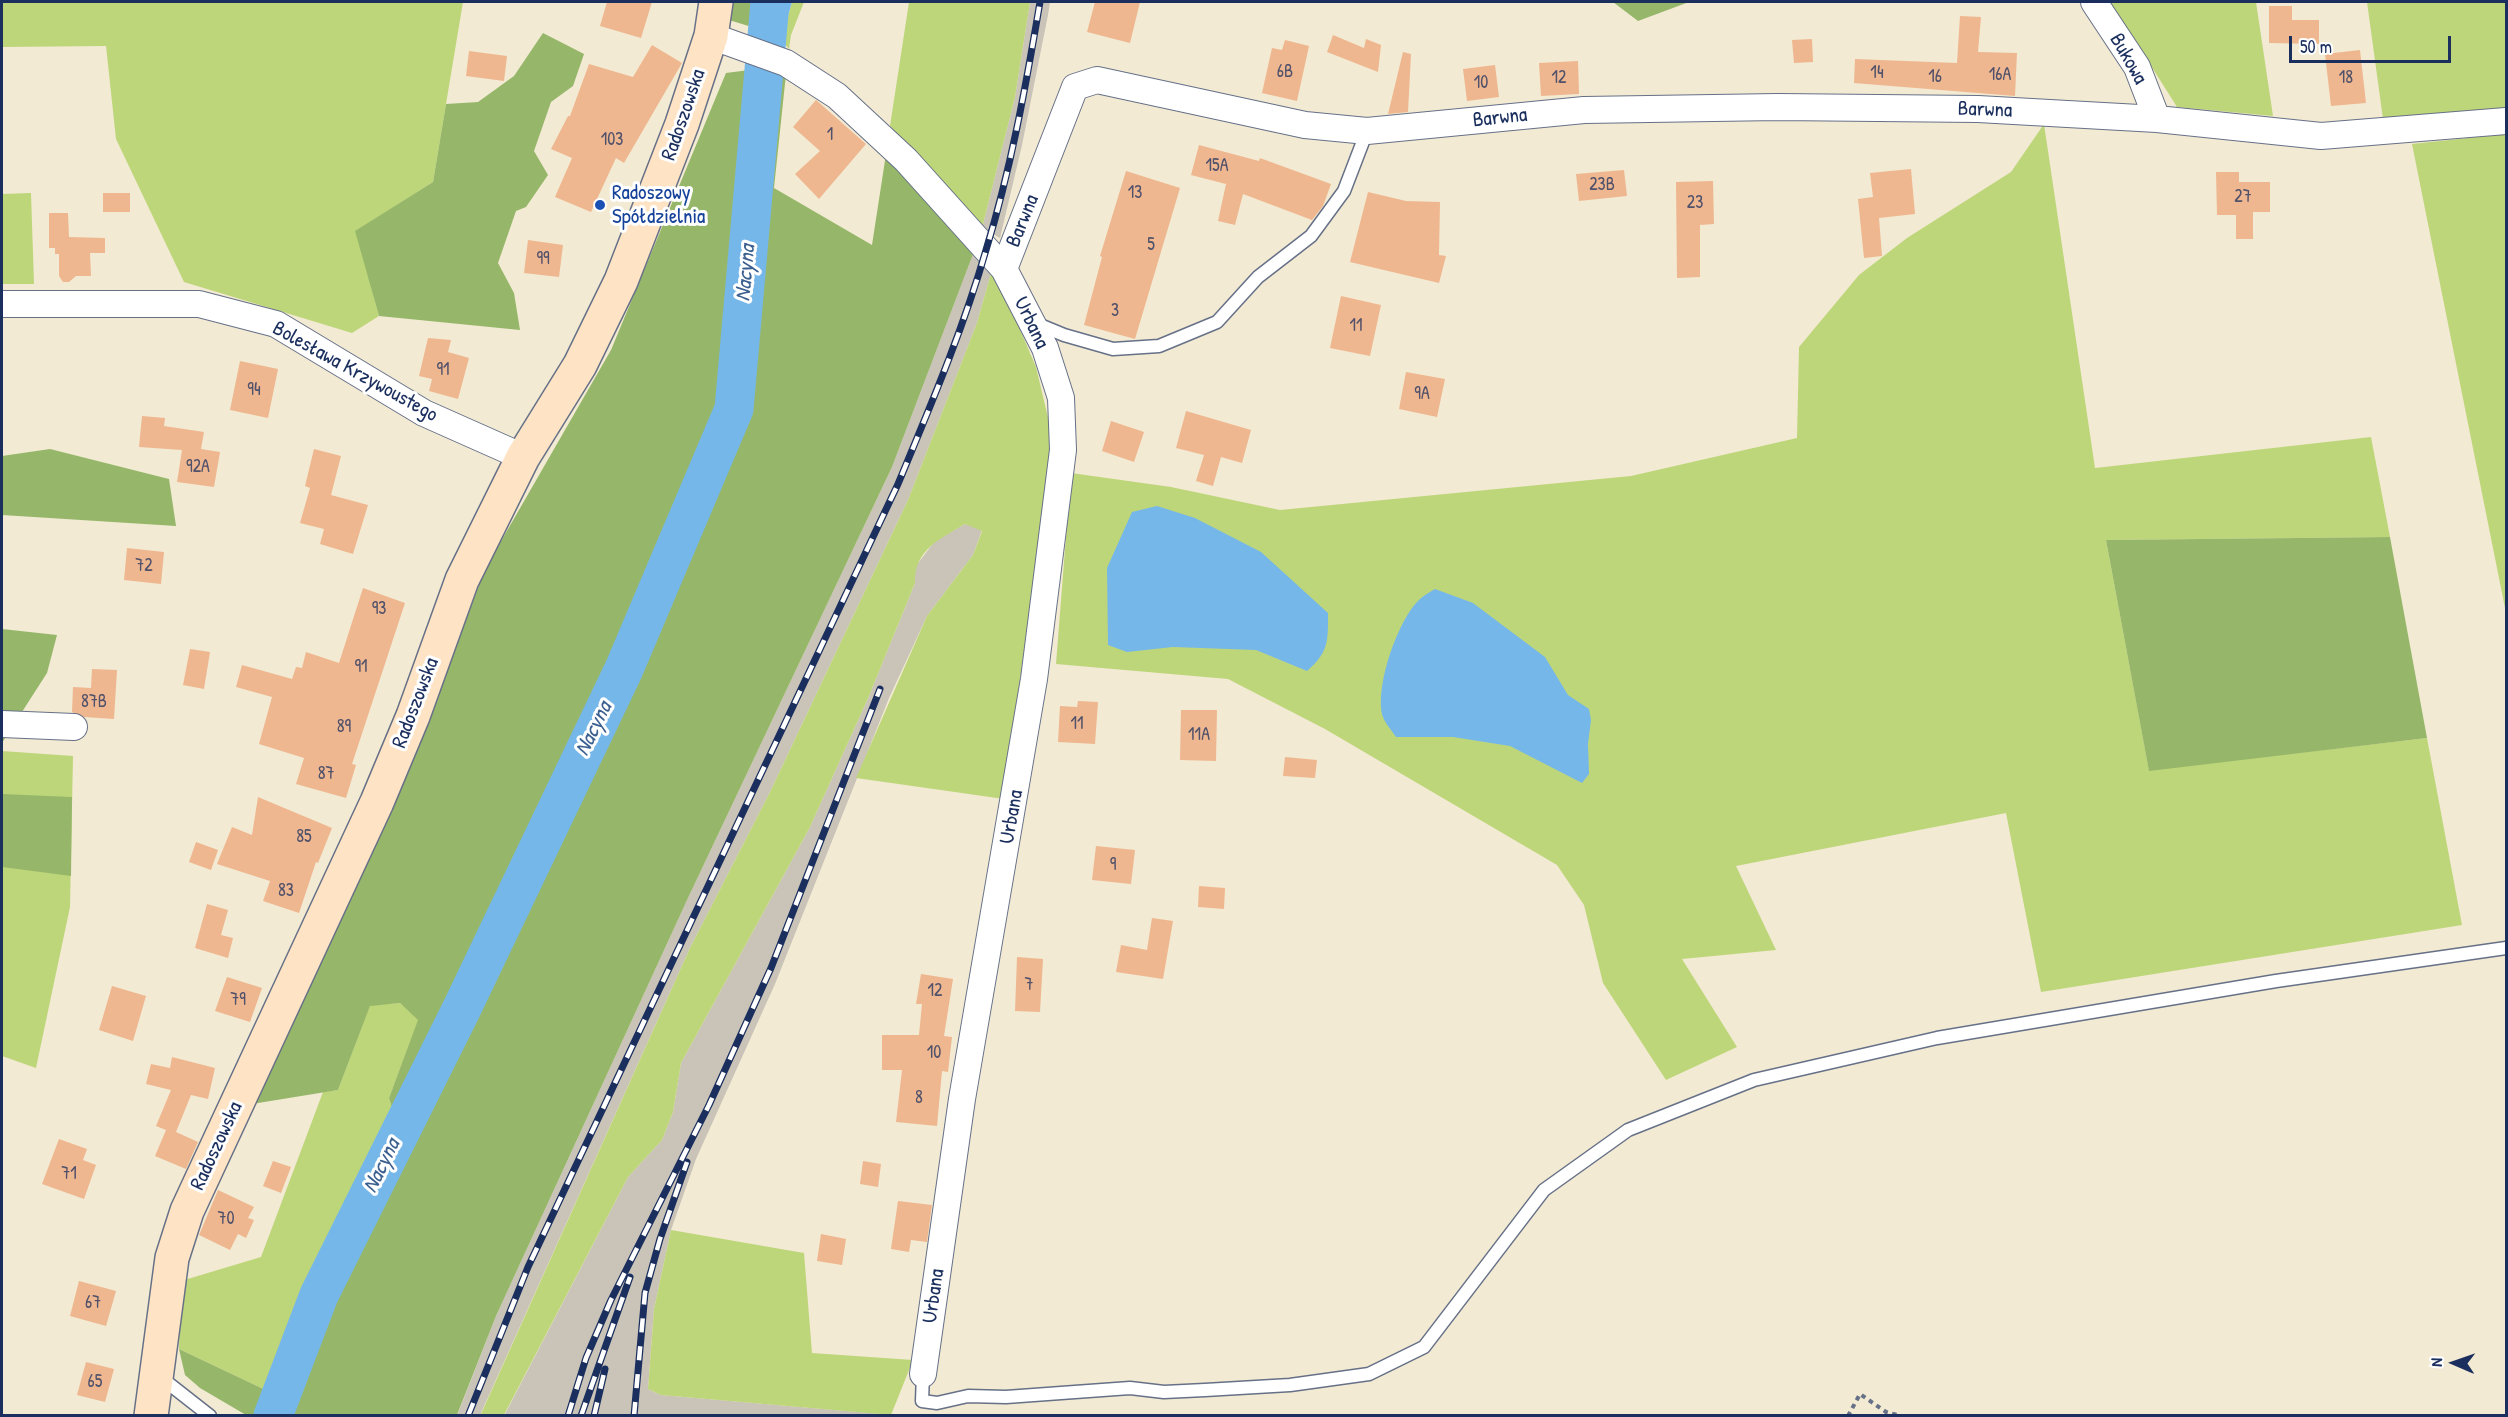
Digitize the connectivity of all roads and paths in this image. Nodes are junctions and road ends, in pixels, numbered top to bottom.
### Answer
1 (716, 2) edge
2 (2094, 2) edge
3 (711, 36) junction
4 (2157, 119) junction
5 (2506, 121) edge
6 (1367, 131) junction
7 (1004, 269) junction
8 (2, 304) edge
9 (1031, 321) junction
10 (523, 457) junction
11 (2, 723) edge
12 (74, 727) dead end
13 (2506, 948) edge
14 (923, 1374) joint
15 (157, 1375) junction
16 (151, 1416) edge
17 (210, 1416) edge
18 (1848, 1416) edge
19 (1901, 1416) edge

1 - 3 street, Radoszowska
2 - 4 street, Bukowa
3 - 7 street, Barwna
3 - 10 street, Radoszowska
4 - 5 street, Barwna
4 - 6 street, Barwna
6 - 7 street, Barwna
6 - 9 lane
7 - 9 street, Urbana
8 - 10 street, Bolesława Krzywoustego
9 - 14 street, Urbana
10 - 15 street, Radoszowska
11 - 12 street
13 - 14 lane
15 - 16 street, Radoszowska
15 - 17 lane
18 - 19 path

